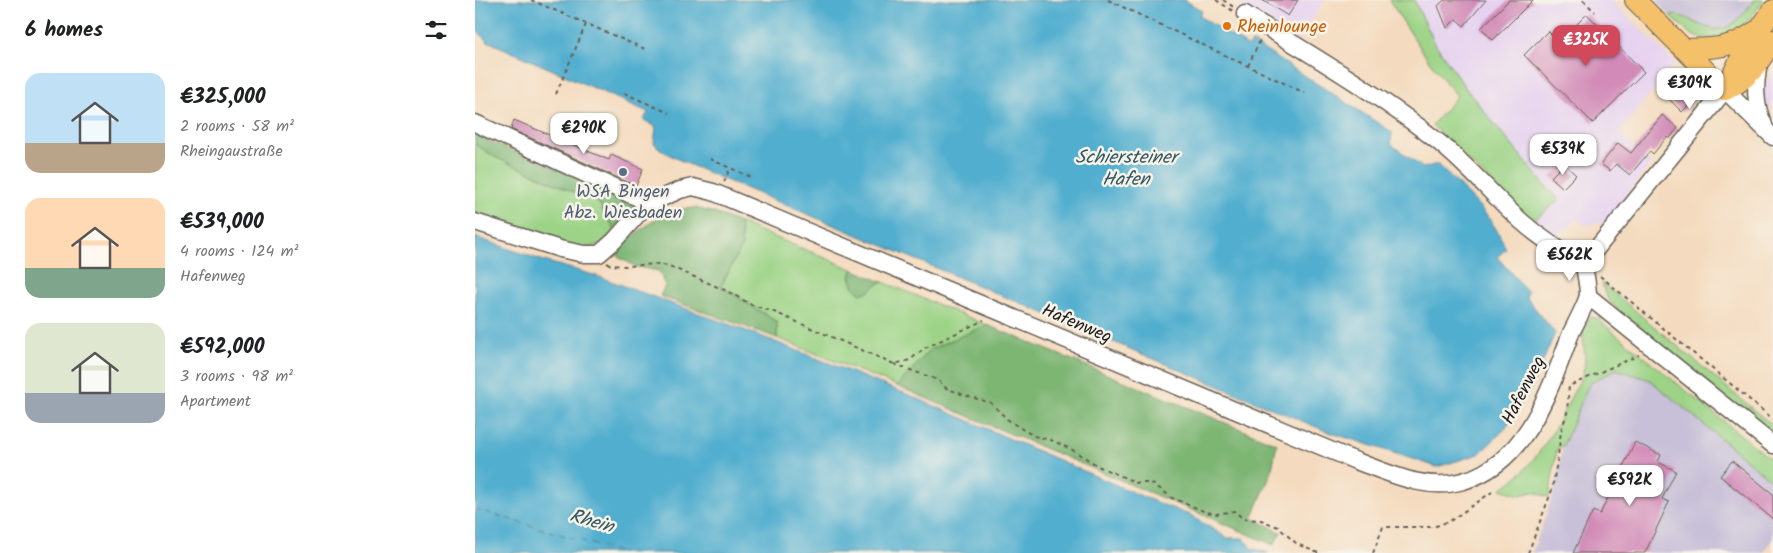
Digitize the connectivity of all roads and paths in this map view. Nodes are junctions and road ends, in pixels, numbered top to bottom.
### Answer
1 (531, 0) edge
2 (1108, 0) edge
3 (1216, 0) edge
4 (1583, 0) edge
5 (1635, 0) edge
6 (1773, 10) edge
7 (1595, 12) dead end
8 (1245, 14) joint
9 (586, 24) junction
10 (1767, 34) edge
11 (1262, 35) dead end
12 (645, 49) dead end
13 (1685, 49) junction
14 (1759, 63) junction
15 (1248, 66) junction
16 (1725, 90) junction
17 (625, 92) dead end
18 (1305, 93) dead end
19 (556, 94) dead end
20 (669, 113) dead end
21 (475, 123) edge
22 (1771, 135) edge
23 (710, 159) dead end
24 (730, 168) junction
25 (753, 178) dead end
26 (724, 183) dead end
27 (655, 201) junction
28 (475, 222) edge
29 (599, 254) junction
30 (1584, 264) junction
31 (1588, 296) junction
32 (986, 319) dead end
33 (1653, 348) junction
34 (894, 364) junction
35 (1773, 419) edge
36 (1773, 445) edge
37 (1492, 492) dead end
38 (1317, 553) edge
39 (1373, 553) edge
40 (1528, 553) edge

1 - 9 path
2 - 15 path
3 - 8 path
4 - 7 path
5 - 13 main road
6 - 10 main road
8 - 30 street
9 - 12 path
9 - 19 path
10 - 13 main road
10 - 14 main road
10 - 16 main road
11 - 15 path
13 - 16 main road
14 - 16 main road
14 - 22 street
15 - 18 path
16 - 22 street
16 - 30 street
17 - 20 path
21 - 27 street
23 - 24 path
24 - 25 path
24 - 26 path
27 - 29 street, Hafenweg
27 - 31 street, Hafenweg
28 - 29 street
29 - 34 path
30 - 31 street, Hafenweg
30 - 35 path
31 - 33 street
32 - 34 path
33 - 36 street
33 - 40 path
34 - 38 path
37 - 39 path

